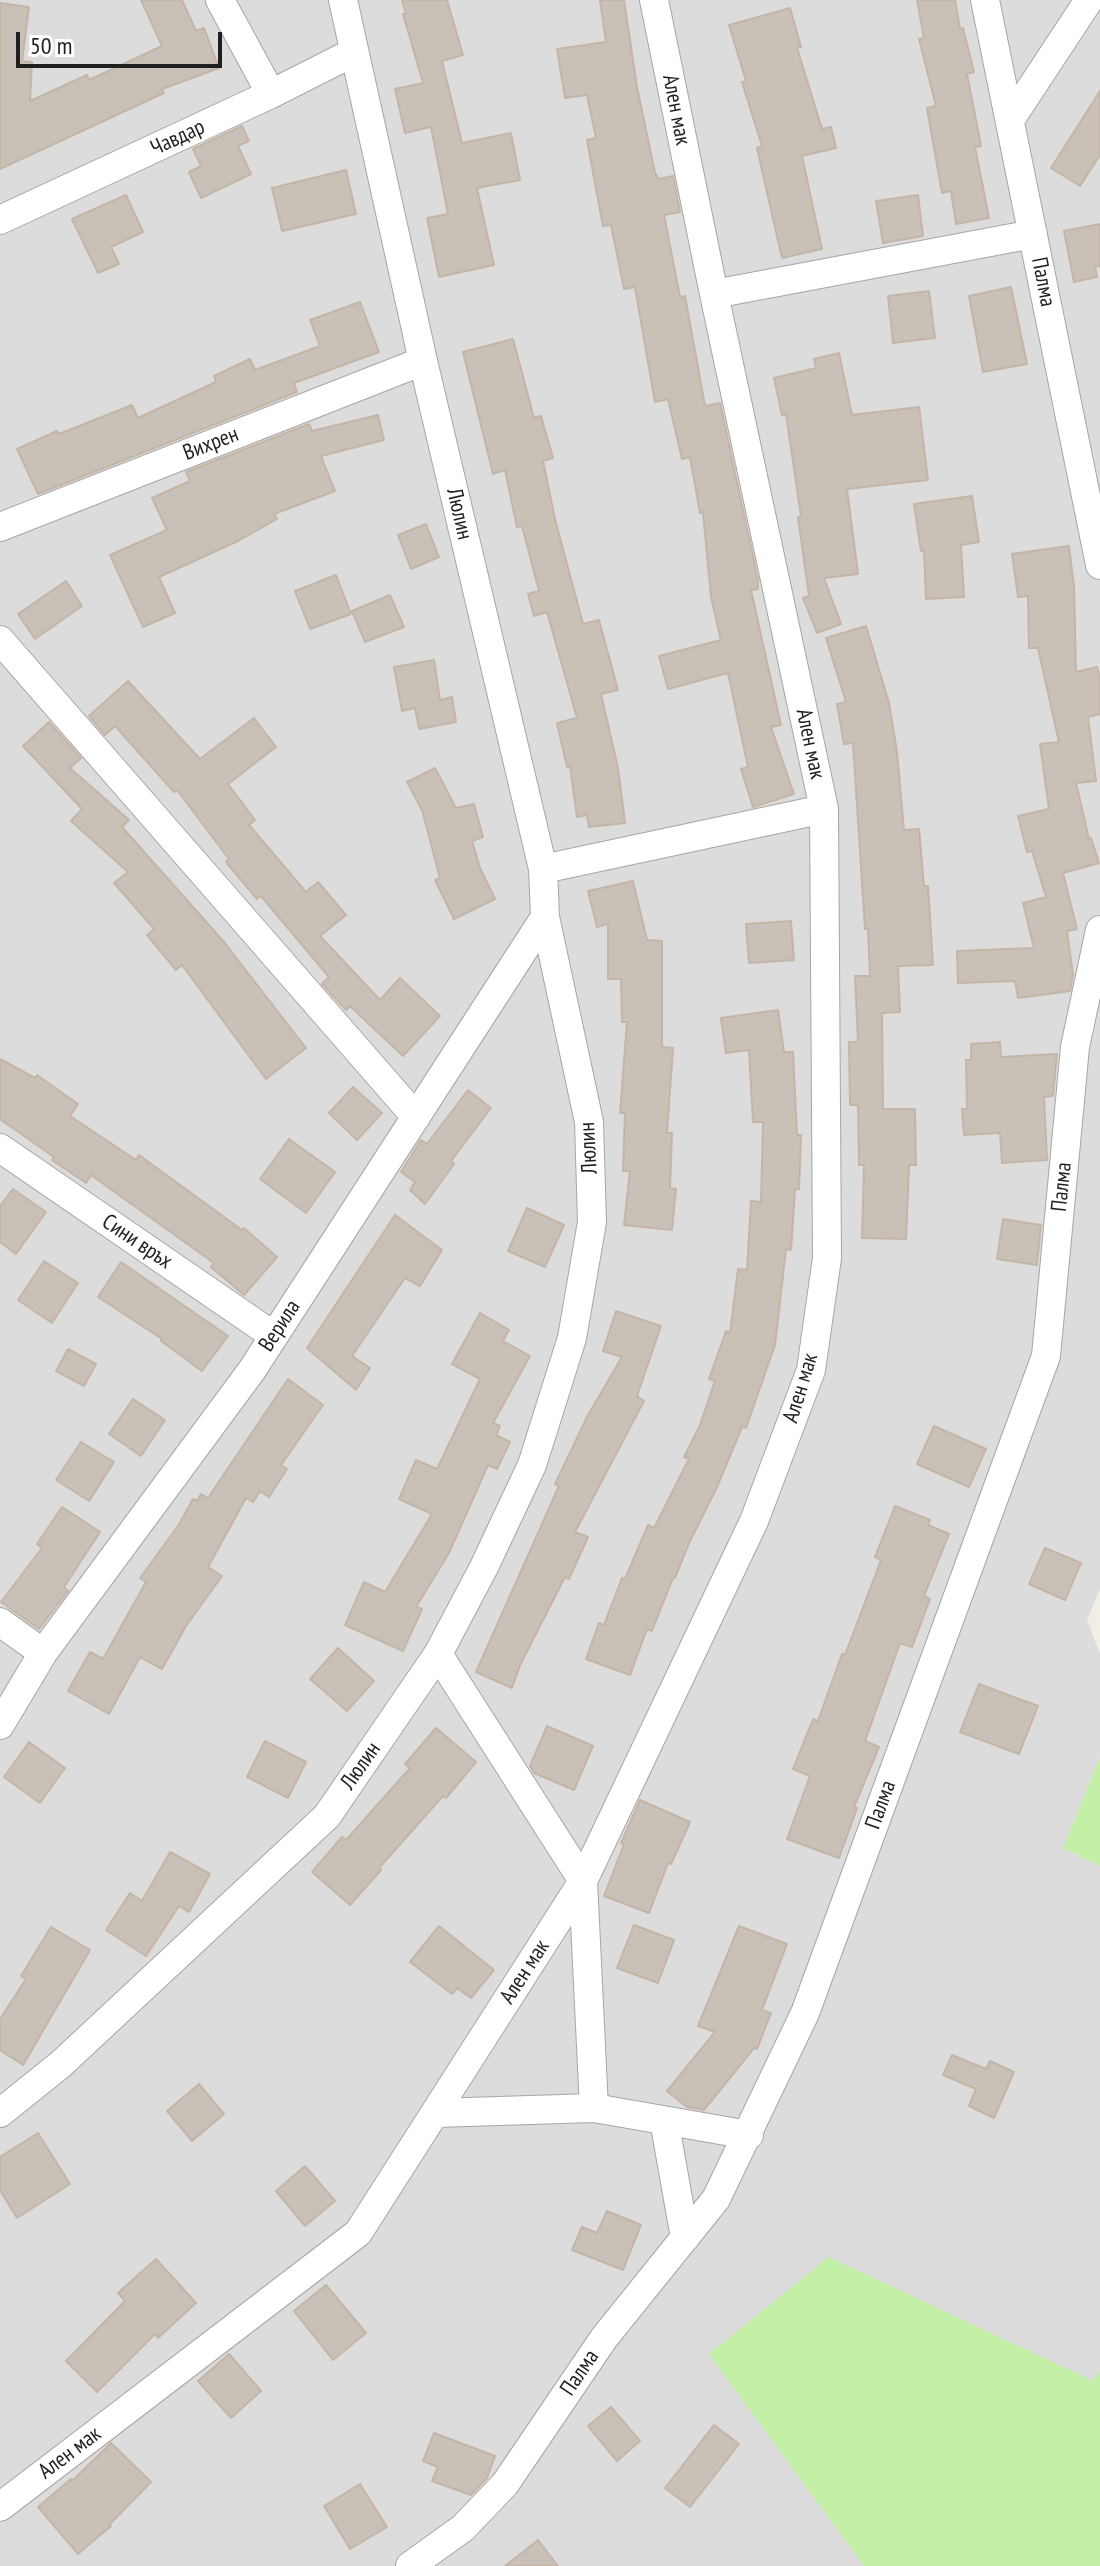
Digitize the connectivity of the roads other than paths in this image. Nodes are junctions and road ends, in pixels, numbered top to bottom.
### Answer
1 (220, 0) edge
2 (343, 0) edge
3 (654, 0) edge
4 (985, 0) edge
5 (1089, 0) edge
6 (354, 52) junction
7 (271, 94) junction
8 (1010, 120) junction
9 (0, 220) edge
10 (1033, 234) junction
11 (714, 294) junction
12 (423, 361) junction
13 (0, 527) edge
14 (1100, 565) edge
15 (0, 640) edge
16 (824, 809) junction
17 (543, 869) junction
18 (545, 917) junction
19 (1100, 930) edge
20 (416, 1117) junction
21 (0, 1148) edge
22 (274, 1336) junction
23 (0, 1622) edge
24 (43, 1653) junction
25 (438, 1654) junction
26 (4, 1707) edge
27 (583, 1881) junction
28 (594, 2108) junction
29 (0, 2113) edge
30 (435, 2113) junction
31 (664, 2120) junction
32 (749, 2135) junction
33 (685, 2238) junction
34 (0, 2507) edge
35 (410, 2566) edge

1 - 7 street
2 - 6 street, Люлин
3 - 11 street, Ален мак
4 - 8 street, Палма
5 - 8 street
6 - 7 street, Чавдар
6 - 12 street, Люлин
7 - 9 street, Чавдар
8 - 10 street, Палма
10 - 11 street
10 - 14 street, Палма
11 - 16 street, Ален мак
12 - 13 street, Вихрен
12 - 17 street, Люлин
15 - 20 street
16 - 17 street
16 - 27 street, Ален мак
17 - 18 street, Люлин
18 - 20 street, Верила
18 - 25 street, Люлин
19 - 32 street, Палма
20 - 22 street, Верила
21 - 22 street, Сини връх
22 - 24 street, Верила
23 - 24 street
24 - 26 street, Верила
25 - 27 street
25 - 29 street, Люлин
27 - 28 street
27 - 30 street, Ален мак
28 - 30 street
28 - 31 street
30 - 34 street, Ален мак
31 - 32 street
31 - 33 street
32 - 33 street, Палма
33 - 35 street, Палма

